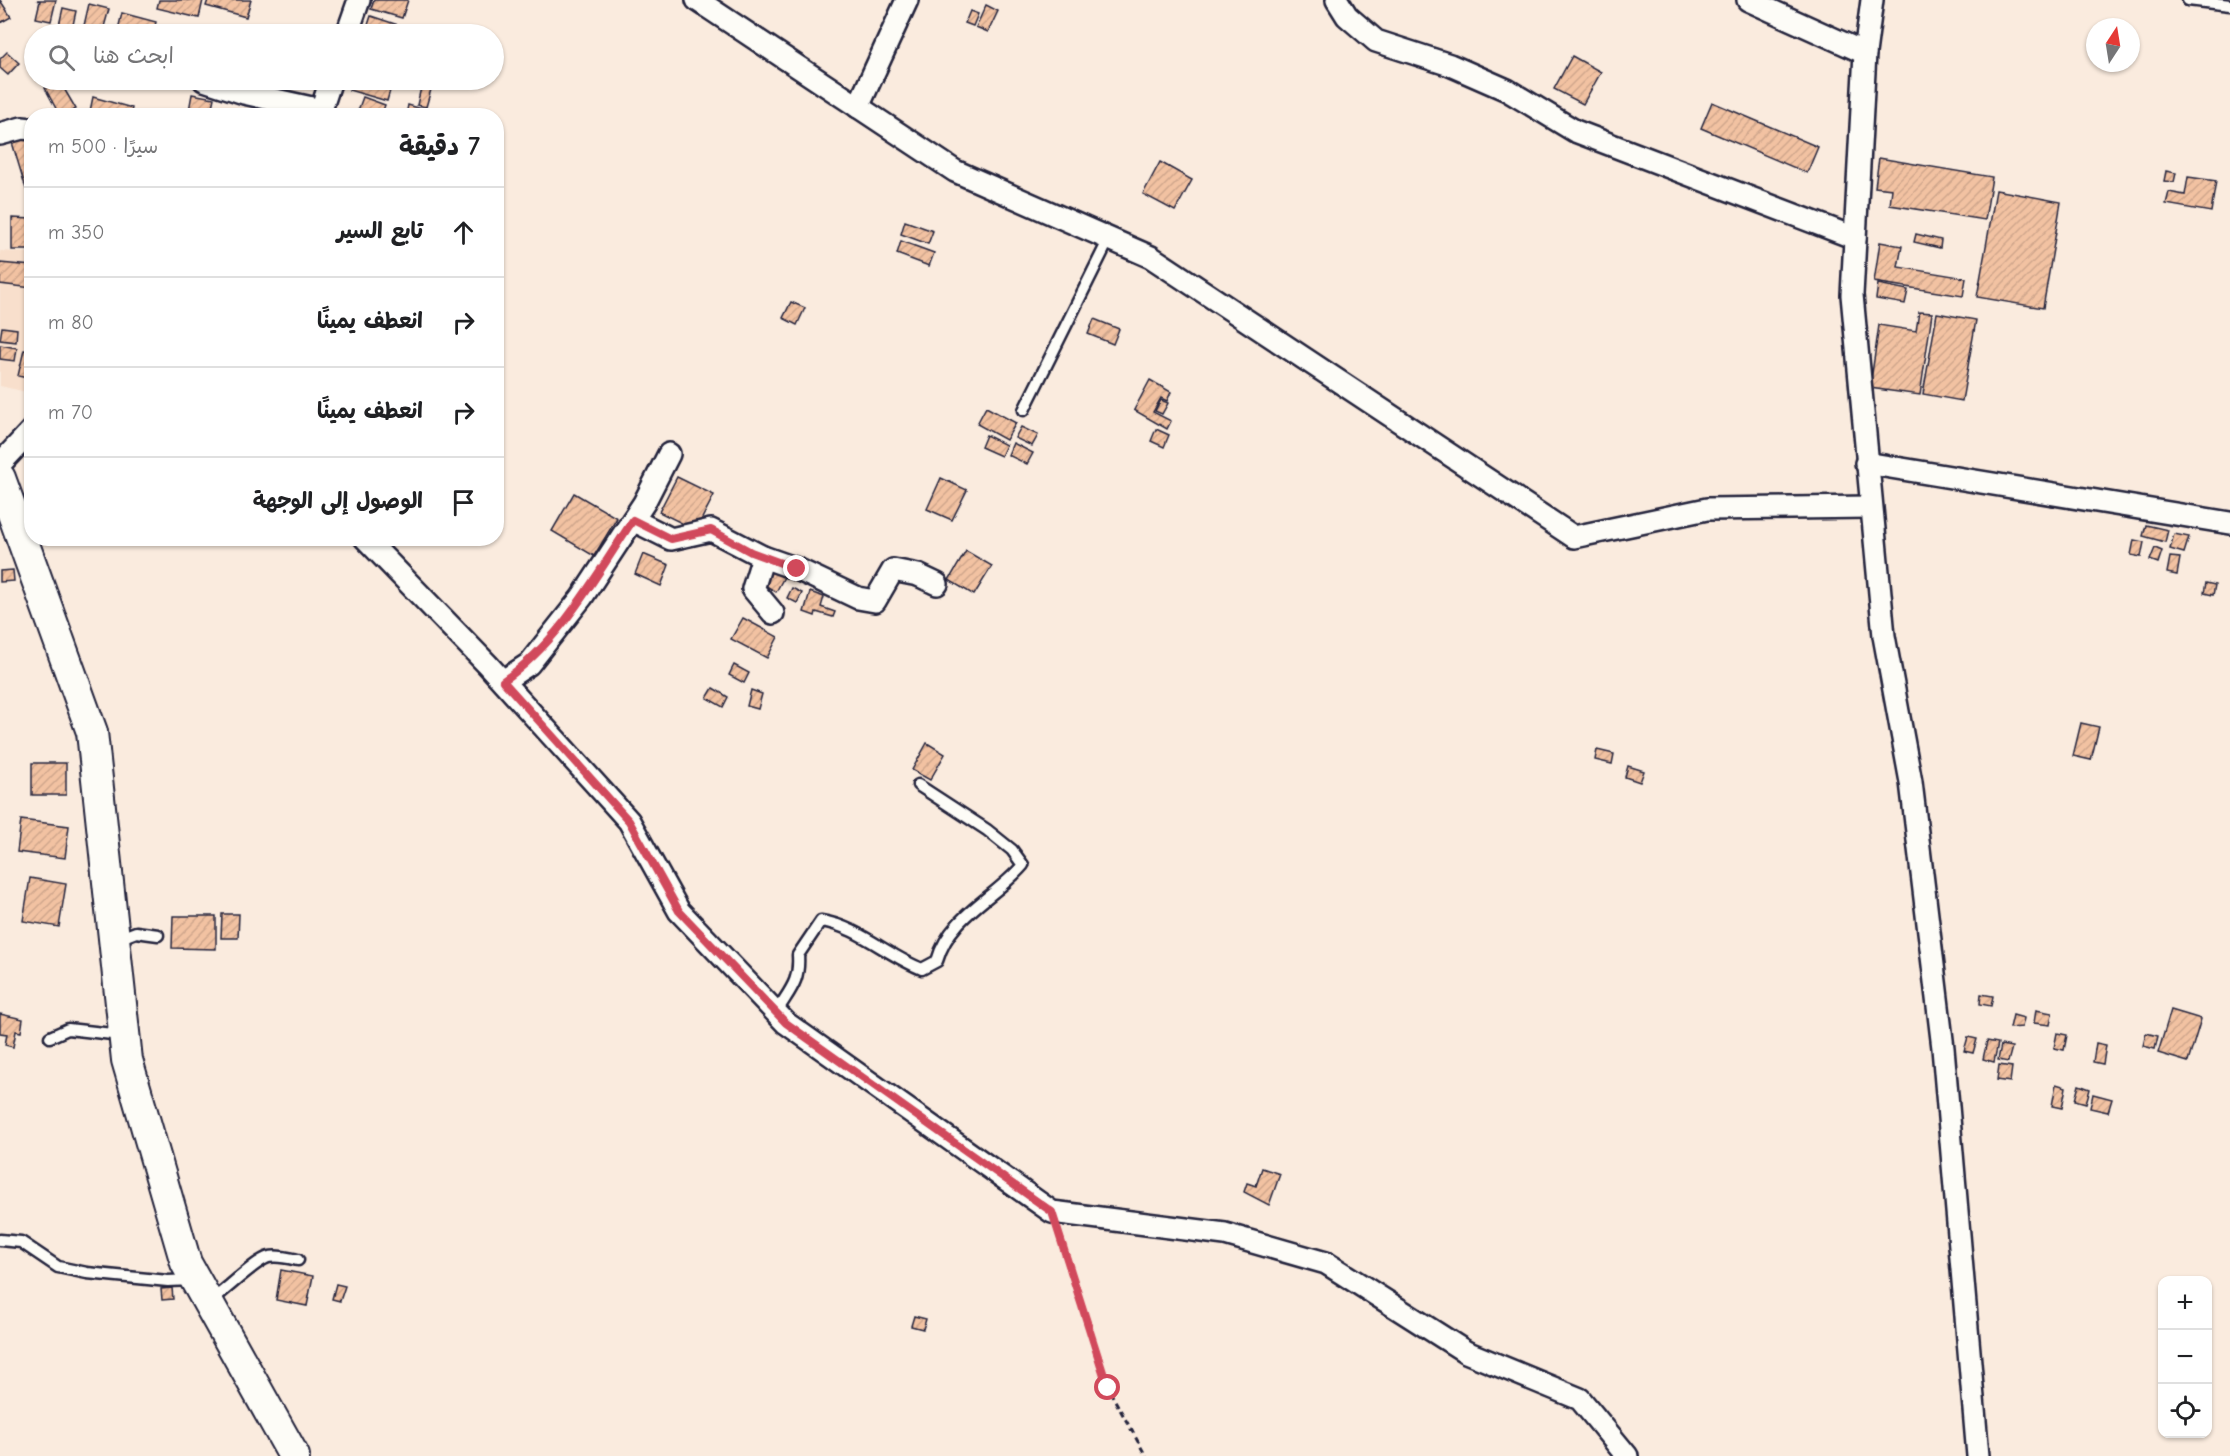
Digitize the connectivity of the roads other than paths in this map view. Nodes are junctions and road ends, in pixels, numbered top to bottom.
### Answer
1 (359, 0) edge
2 (697, 0) edge
3 (907, 0) edge
4 (1337, 0) edge
5 (1748, 0) edge
6 (1872, 0) edge
7 (2188, 0) edge
8 (2230, 5) edge
9 (351, 24) edge
10 (1865, 52) junction
11 (235, 90) edge
12 (328, 90) edge
13 (858, 107) junction
14 (301, 108) edge
15 (322, 108) edge
16 (24, 128) edge
17 (0, 134) edge
18 (1855, 238) junction
19 (1109, 239) junction
20 (1024, 410) dead end
21 (24, 438) edge
22 (669, 454) dead end
23 (1866, 463) junction
24 (0, 464) edge
25 (0, 478) edge
26 (1871, 507) junction
27 (633, 520) junction
28 (2230, 523) edge
29 (24, 544) edge
30 (25, 546) edge
31 (372, 546) edge
32 (763, 557) junction
33 (937, 584) dead end
34 (772, 613) dead end
35 (503, 681) junction
36 (918, 785) dead end
37 (158, 935) dead end
38 (114, 940) junction
39 (776, 1013) junction
40 (124, 1035) junction
41 (50, 1037) dead end
42 (0, 1240) edge
43 (298, 1260) dead end
44 (202, 1291) junction
45 (294, 1456) edge
46 (1627, 1456) edge
47 (1978, 1456) edge

1 - 9 street
2 - 13 street
3 - 13 street
4 - 18 street
5 - 10 street
6 - 10 street
7 - 8 lane
10 - 18 street
11 - 14 street
12 - 15 street
13 - 19 street
16 - 17 street
18 - 23 street
19 - 20 lane
19 - 26 street
21 - 24 street
22 - 27 street
23 - 26 street
23 - 28 street
25 - 29 street
26 - 47 street
27 - 32 street
27 - 35 street
30 - 38 street
31 - 35 street
32 - 33 street
32 - 34 street
35 - 39 street
36 - 39 lane
37 - 38 lane
38 - 40 street
39 - 46 street
40 - 41 lane
40 - 44 street
42 - 44 lane
43 - 44 lane
44 - 45 street

